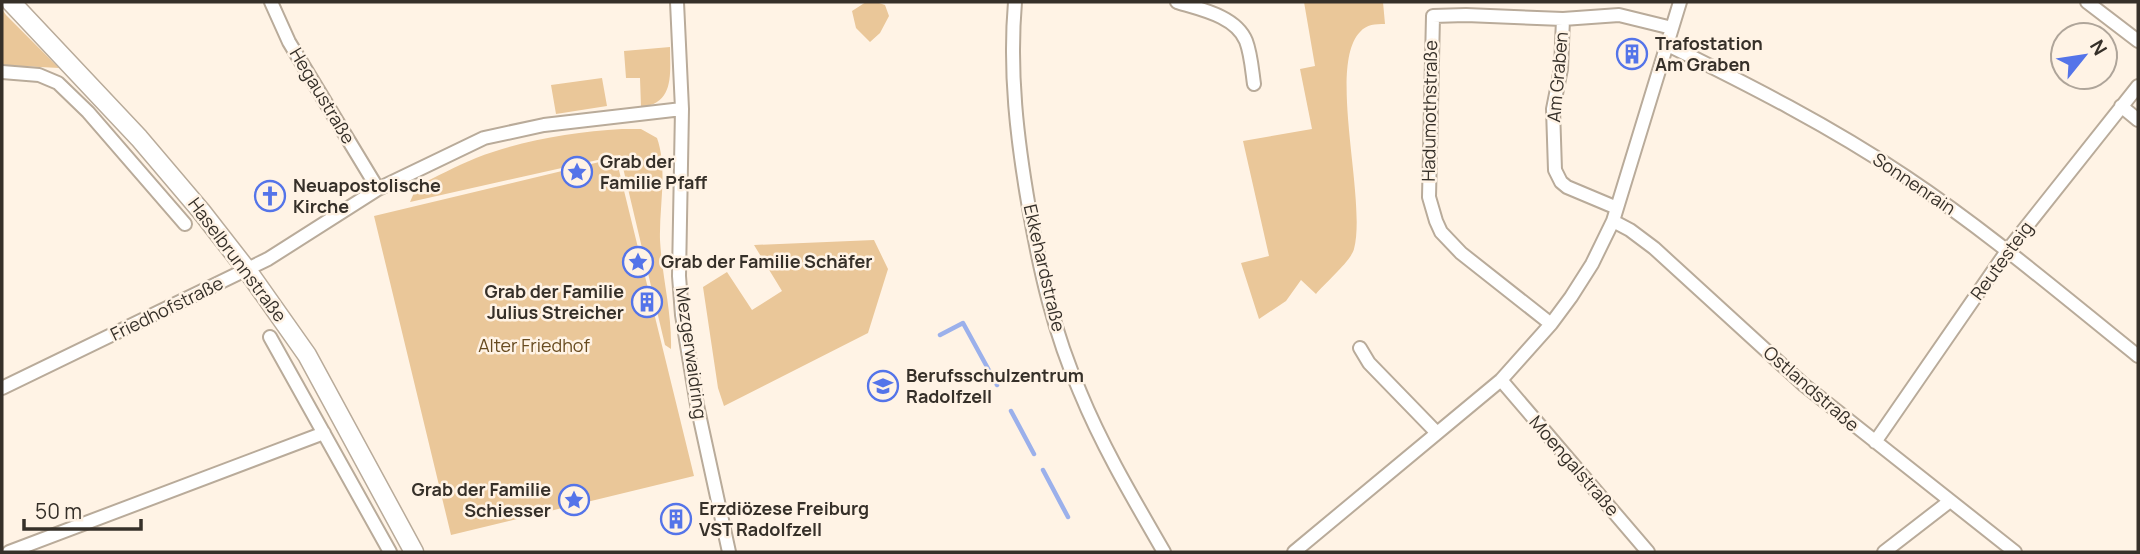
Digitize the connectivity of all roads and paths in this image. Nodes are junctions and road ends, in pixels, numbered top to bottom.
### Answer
1 (11, 2) edge
2 (271, 2) edge
3 (677, 2) edge
4 (1015, 2) edge
5 (1177, 2) edge
6 (1679, 2) edge
7 (2087, 2) edge
8 (1563, 19) junction
9 (1672, 28) junction
10 (2138, 41) edge
11 (1668, 45) junction
12 (2, 72) edge
13 (1254, 84) dead end
14 (2138, 86) edge
15 (2122, 106) junction
16 (681, 109) junction
17 (2138, 120) edge
18 (378, 189) junction
19 (1617, 208) junction
20 (1612, 221) junction
21 (184, 224) dead end
22 (2007, 251) junction
23 (247, 270) junction
24 (1551, 324) junction
25 (270, 337) dead end
26 (1360, 348) dead end
27 (2138, 356) edge
28 (1501, 380) junction
29 (2, 388) edge
30 (324, 433) junction
31 (1437, 433) junction
32 (1875, 442) junction
33 (1950, 501) junction
34 (386, 551) edge
35 (9, 552) edge
36 (414, 552) edge
37 (729, 552) edge
38 (1164, 552) edge
39 (1294, 552) edge
40 (1648, 552) edge
41 (1884, 552) edge
42 (2014, 552) edge

1 - 23 main road, Haselbrunnstraße
2 - 18 street, Hegaustraße
3 - 16 street, Mezgerwaidring
4 - 38 street, Ekkehardstraße
5 - 13 street
6 - 9 street
7 - 10 street
8 - 9 street, Am Graben
8 - 19 street, Am Graben
8 - 24 street, Hadumothstraße
9 - 11 street
11 - 19 street
11 - 22 street, Sonnenrain
12 - 21 street, Haselbrunnstraße
14 - 15 street, Reutesteig
15 - 17 street
15 - 22 street, Reutesteig
16 - 18 street, Friedhofstraße
16 - 37 street, Mezgerwaidring
18 - 23 street, Friedhofstraße
19 - 20 street
20 - 24 street
20 - 32 street, Ostlandstraße
22 - 27 street, Sonnenrain
22 - 32 street, Reutesteig
23 - 29 street, Friedhofstraße
23 - 36 main road, Haselbrunnstraße
24 - 28 street
25 - 30 street, Haselbrunnstraße
26 - 31 street
28 - 31 street
28 - 40 street, Moengalstraße
30 - 34 street, Haselbrunnstraße
30 - 35 street
31 - 39 street
32 - 33 street, Ostlandstraße
33 - 41 street
33 - 42 street, Ostlandstraße

